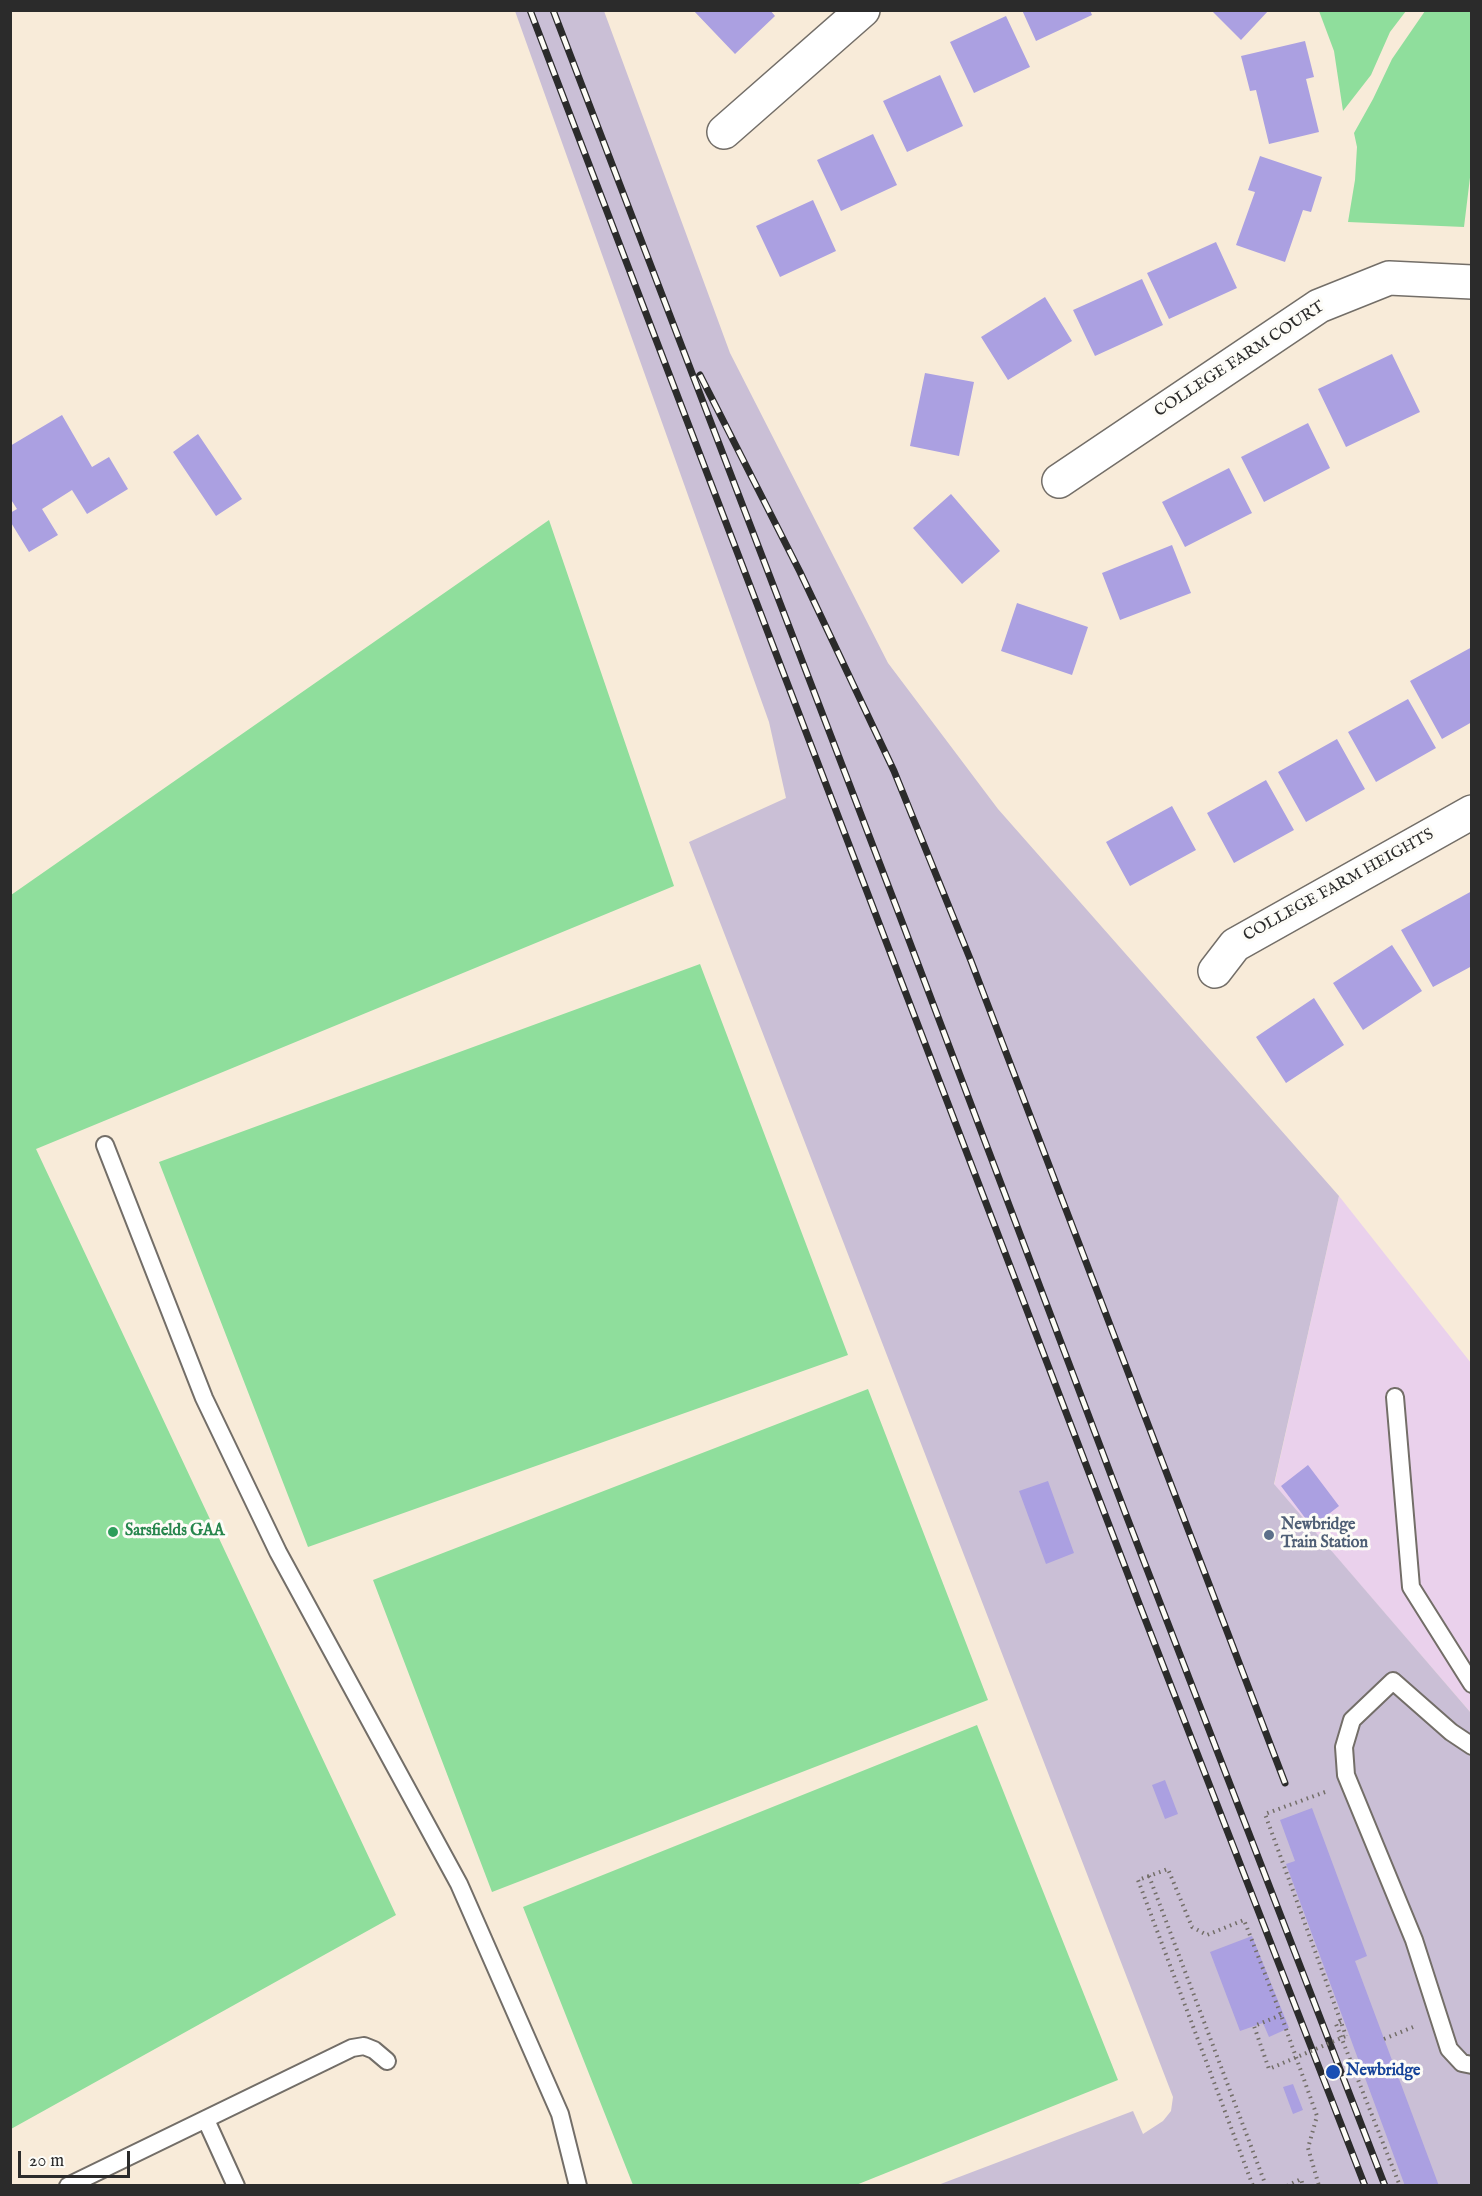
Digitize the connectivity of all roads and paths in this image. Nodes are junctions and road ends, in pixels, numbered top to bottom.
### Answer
1 (863, 10) edge
2 (724, 132) dead end
3 (1472, 282) edge
4 (1059, 481) dead end
5 (1472, 812) edge
6 (1215, 971) dead end
7 (105, 1145) dead end
8 (1395, 1397) dead end
9 (1472, 1684) edge
10 (1472, 1746) edge
11 (1346, 1775) junction
12 (1149, 1876) junction
13 (1281, 2015) junction
14 (1341, 2022) junction
15 (1355, 2050) dead end
16 (1348, 2053) junction
17 (387, 2061) dead end
18 (1472, 2065) edge
19 (206, 2120) junction
20 (68, 2186) edge
21 (236, 2186) edge
22 (578, 2186) edge
23 (1253, 2186) edge
24 (1266, 2186) edge
25 (1287, 2186) edge
26 (1303, 2186) edge
27 (1319, 2186) edge
28 (1400, 2186) edge

1 - 2 street
3 - 4 street, COLLEGE FARM COURT
5 - 6 street, COLLEGE FARM HEIGHTS
7 - 22 lane
8 - 9 lane
10 - 11 lane
11 - 14 path
11 - 18 lane
12 - 13 path
12 - 23 path
12 - 24 path
13 - 14 path, bridge
13 - 27 path
14 - 16 path
15 - 16 path
16 - 28 path
17 - 19 lane
19 - 20 lane
19 - 21 lane
25 - 26 path

